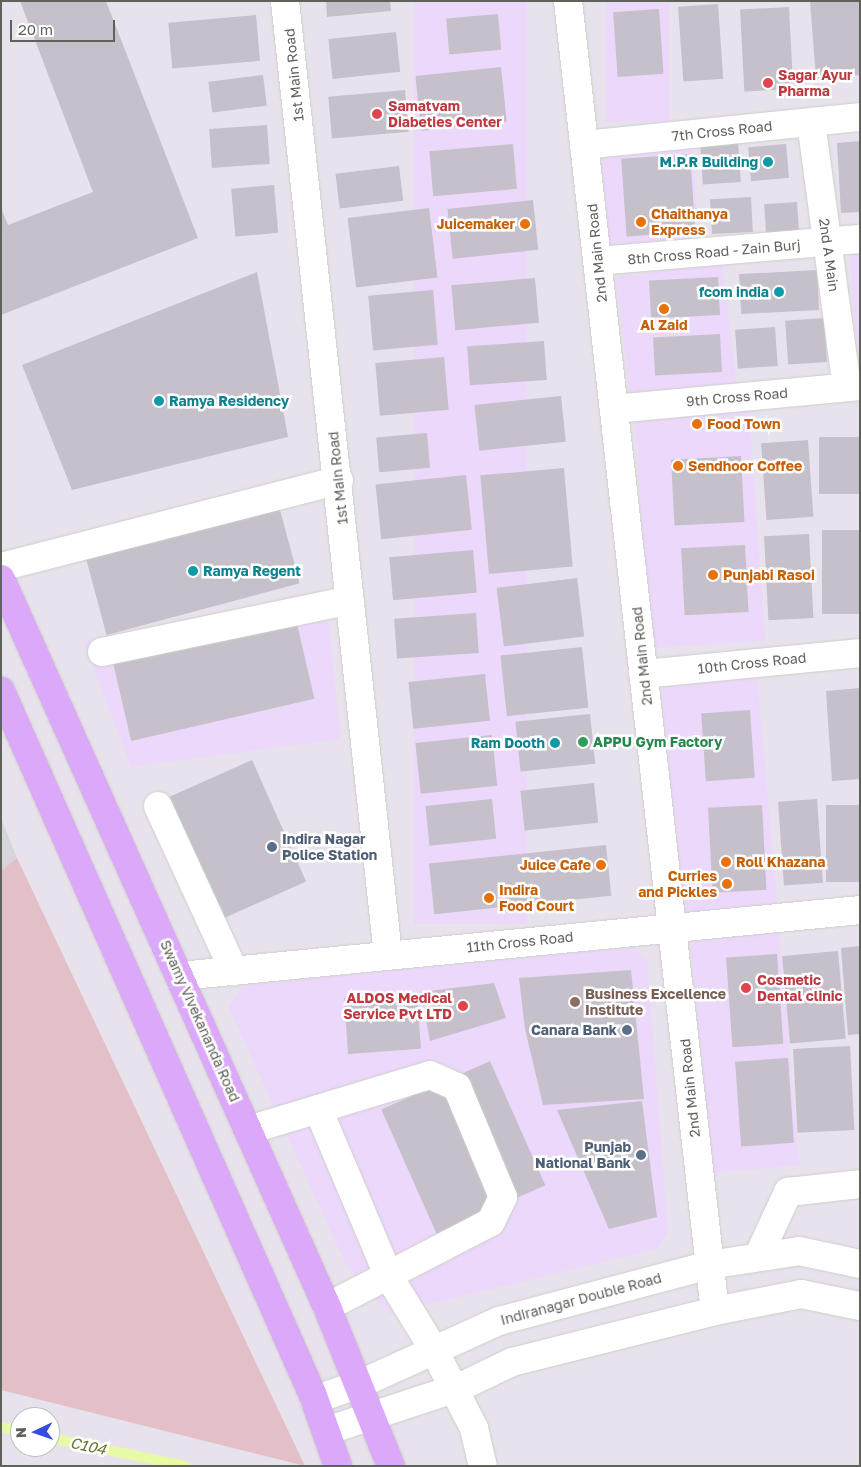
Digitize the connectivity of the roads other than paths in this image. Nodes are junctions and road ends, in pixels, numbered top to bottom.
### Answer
1 (285, 1) edge
2 (568, 1) edge
3 (860, 117) edge
4 (811, 122) junction
5 (584, 145) junction
6 (860, 239) edge
7 (827, 243) junction
8 (598, 262) junction
9 (853, 387) edge
10 (614, 408) junction
11 (339, 480) junction
12 (1, 567) edge
13 (1, 579) edge
14 (350, 600) junction
15 (102, 652) dead end
16 (860, 652) edge
17 (644, 674) junction
18 (1, 691) edge
19 (158, 806) dead end
20 (860, 910) edge
21 (672, 927) junction
22 (388, 955) junction
23 (234, 970) junction
24 (180, 976) junction
25 (318, 1109) junction
26 (249, 1130) junction
27 (860, 1184) edge
28 (758, 1257) junction
29 (860, 1264) edge
30 (709, 1265) junction
31 (388, 1275) junction
32 (860, 1306) edge
33 (328, 1307) junction
34 (714, 1311) junction
35 (434, 1350) junction
36 (360, 1384) junction
37 (454, 1389) junction
38 (314, 1400) junction
39 (373, 1416) junction
40 (326, 1430) junction
41 (338, 1466) edge
42 (391, 1466) edge
43 (483, 1466) edge

1 - 11 street, 1st Main Road
2 - 5 street, 2nd Main Road
3 - 4 street, 7th Cross Road
4 - 5 street, 7th Cross Road
4 - 7 street, 2nd A Main
5 - 8 street, 2nd Main Road
6 - 7 street, 8th Cross Road - Zain Burj
7 - 8 street, 8th Cross Road - Zain Burj
7 - 9 street, 2nd A Main
8 - 10 street, 2nd Main Road
9 - 10 street, 9th Cross Road
10 - 17 street, 2nd Main Road
11 - 12 street
11 - 14 street, 1st Main Road
13 - 24 main road, Swamy Vivekananda Road
14 - 15 street
14 - 22 street, 1st Main Road
16 - 17 street, 10th Cross Road
17 - 21 street, 2nd Main Road
18 - 38 main road
19 - 23 street
20 - 21 street, 11th Cross Road
21 - 22 street, 11th Cross Road
21 - 30 street, 2nd Main Road
22 - 23 street, 11th Cross Road
23 - 24 street, 11th Cross Road
24 - 26 main road, Swamy Vivekananda Road
25 - 26 street
25 - 31 street
25 - 31 street
26 - 33 main road, Swamy Vivekananda Road
27 - 28 street
28 - 29 street, Indiranagar Double Road
28 - 30 street, Indiranagar Double Road
30 - 34 street, 2nd Main Road
30 - 35 street, Indiranagar Double Road
31 - 33 street
31 - 35 street
32 - 34 street
33 - 36 main road, Swamy Vivekananda Road
34 - 37 street
35 - 36 street, Indiranagar Double Road
35 - 37 street
36 - 38 street, Indiranagar Double Road
36 - 39 main road, Swamy Vivekananda Road
37 - 39 street
37 - 43 street
38 - 40 main road
39 - 40 street
39 - 42 main road, Swamy Vivekananda Road
40 - 41 main road

